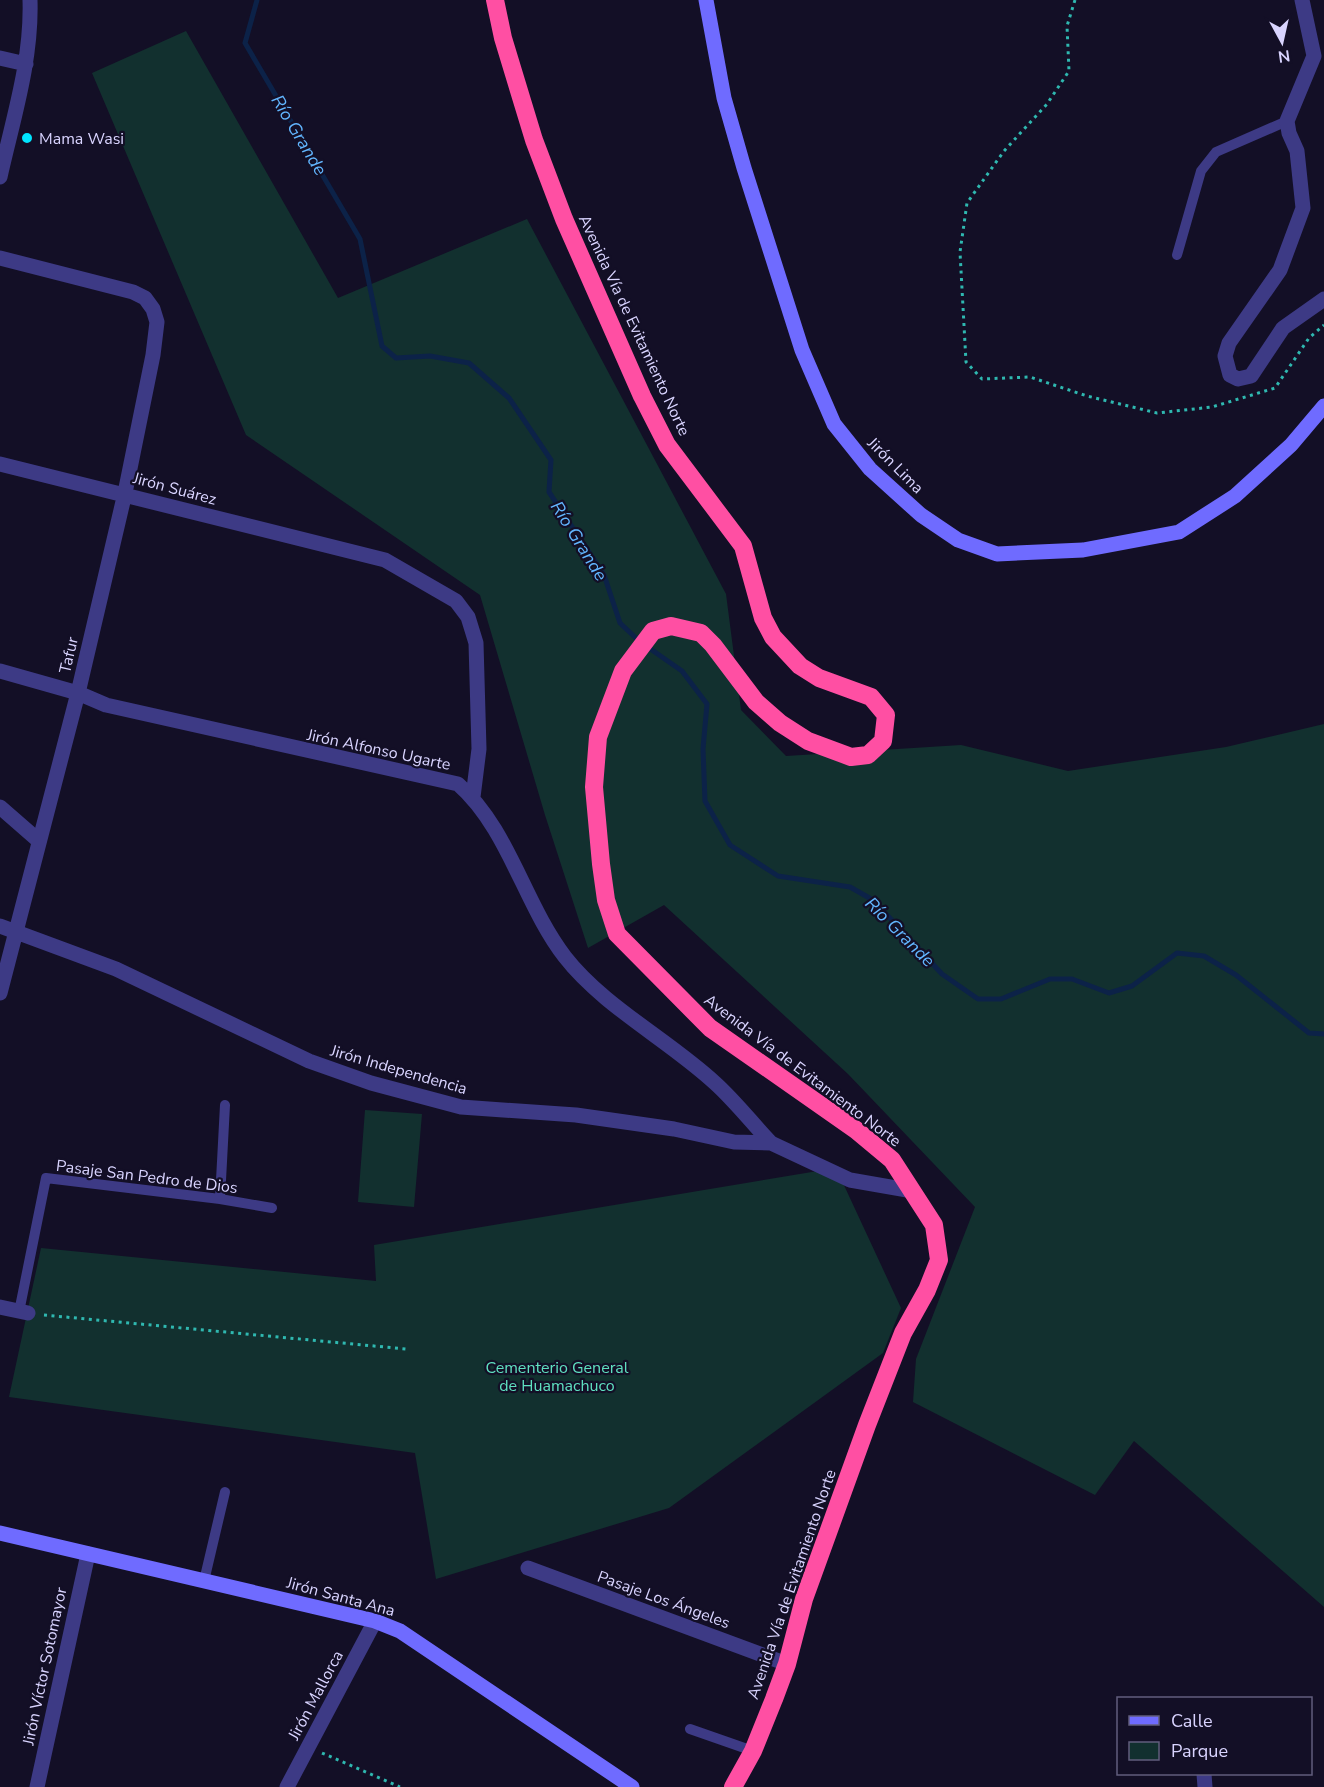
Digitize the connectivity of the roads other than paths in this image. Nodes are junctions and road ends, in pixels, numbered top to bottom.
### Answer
1 (30, 0) edge
2 (495, 0) edge
3 (706, 0) edge
4 (1302, 0) edge
5 (0, 58) edge
6 (26, 63) junction
7 (1287, 121) junction
8 (0, 177) edge
9 (1177, 255) dead end
10 (0, 258) edge
11 (1324, 300) edge
12 (1324, 406) edge
13 (0, 464) edge
14 (125, 494) junction
15 (0, 671) edge
16 (78, 693) junction
17 (473, 798) junction
18 (0, 807) edge
19 (39, 841) junction
20 (0, 926) edge
21 (15, 933) junction
22 (0, 993) edge
23 (225, 1105) dead end
24 (771, 1143) junction
25 (914, 1191) junction
26 (220, 1199) junction
27 (272, 1208) dead end
28 (0, 1307) edge
29 (24, 1312) joint
30 (225, 1491) dead end
31 (0, 1533) edge
32 (88, 1554) junction
33 (528, 1568) dead end
34 (204, 1581) junction
35 (375, 1621) junction
36 (787, 1664) junction
37 (690, 1729) dead end
38 (753, 1751) junction
39 (37, 1787) edge
40 (287, 1787) edge
41 (632, 1787) edge
42 (733, 1787) edge

1 - 6 street
2 - 25 highway, Avenida Vía de Evitamiento Norte
3 - 12 street, Jirón Lima
4 - 7 street
5 - 6 street
6 - 8 street
7 - 9 lane
7 - 11 street
10 - 14 street, Tafur
13 - 14 street, Jirón Suárez
14 - 16 street, Tafur
14 - 17 street, Jirón Suárez
15 - 16 street, Jirón Alfonso Ugarte
16 - 17 street, Jirón Alfonso Ugarte
16 - 19 street, Tafur
17 - 24 street, Jirón Alfonso Ugarte
18 - 19 street
19 - 21 street, Tafur
20 - 21 street, Jirón Independencia
21 - 22 street, Tafur
21 - 24 street, Jirón Independencia
23 - 26 lane
24 - 25 street, Jirón Independencia
25 - 36 highway, Avenida Vía de Evitamiento Norte
26 - 27 lane, Pasaje San Pedro de Dios
26 - 29 lane, Pasaje San Pedro de Dios
28 - 29 street
30 - 34 lane
31 - 32 street, Jirón Santa Ana
32 - 34 street, Jirón Santa Ana
32 - 39 street, Jirón Víctor Sotomayor
33 - 36 street, Pasaje Los Ángeles
34 - 35 street, Jirón Santa Ana
35 - 40 street, Jirón Mallorca
35 - 41 street, Jirón Santa Ana
36 - 38 highway, Avenida Vía de Evitamiento Norte
37 - 38 lane
38 - 42 highway, Avenida Vía de Evitamiento Norte

